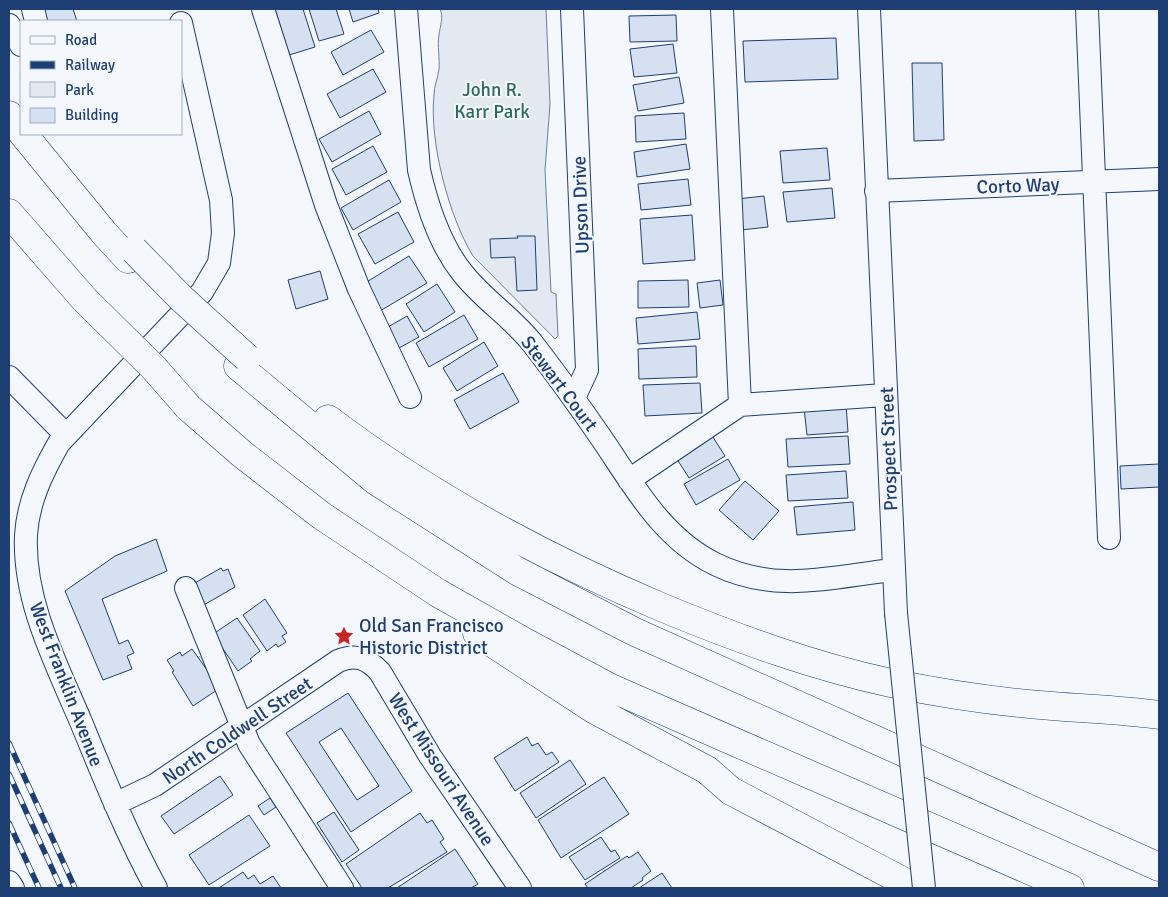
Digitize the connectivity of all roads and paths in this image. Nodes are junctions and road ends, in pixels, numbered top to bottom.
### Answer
1 (262, 9) edge
2 (406, 9) edge
3 (572, 9) edge
4 (722, 9) edge
5 (869, 9) edge
6 (1087, 9) edge
7 (9, 25) edge
8 (182, 29) edge
9 (20, 43) edge
10 (9, 115) edge
11 (20, 129) edge
12 (27, 138) edge
13 (1159, 179) edge
14 (1094, 182) junction
15 (876, 191) junction
16 (9, 213) edge
17 (243, 362) junction
18 (9, 377) edge
19 (886, 395) junction
20 (410, 396) dead end
21 (574, 398) junction
22 (740, 405) junction
23 (66, 434) junction
24 (629, 480) junction
25 (1108, 538) dead end
26 (893, 570) junction
27 (186, 588) dead end
28 (438, 593) junction
29 (358, 657) joint
30 (1159, 715) edge
31 (242, 727) junction
32 (115, 804) junction
33 (1159, 868) edge
34 (9, 882) edge
35 (12, 888) edge
36 (156, 888) edge
37 (342, 888) edge
38 (520, 888) edge
39 (916, 888) edge
40 (924, 888) edge
41 (1070, 888) edge

1 - 20 street
2 - 21 street, Stewart Court
3 - 21 street, Upson Drive
4 - 22 street
5 - 15 street, Prospect Street
6 - 14 street
7 - 9 street
8 - 23 street, West Franklin Avenue
10 - 11 highway
12 - 17 highway
13 - 14 street, Corto Way
14 - 15 street, Corto Way
14 - 25 street
15 - 19 street, Prospect Street
16 - 28 highway, bridge
17 - 30 highway
17 - 33 highway
18 - 23 street
19 - 22 street
19 - 26 street, Prospect Street
21 - 24 street, Stewart Court
22 - 24 street
23 - 32 street, West Franklin Avenue
24 - 26 street, Stewart Court
26 - 40 street, Prospect Street, bridge
27 - 31 street
28 - 39 highway
28 - 41 highway
29 - 31 street, North Coldwell Street
29 - 38 street, West Missouri Avenue
31 - 32 street, North Coldwell Street
31 - 37 street
32 - 36 street, West Franklin Avenue
34 - 35 street

